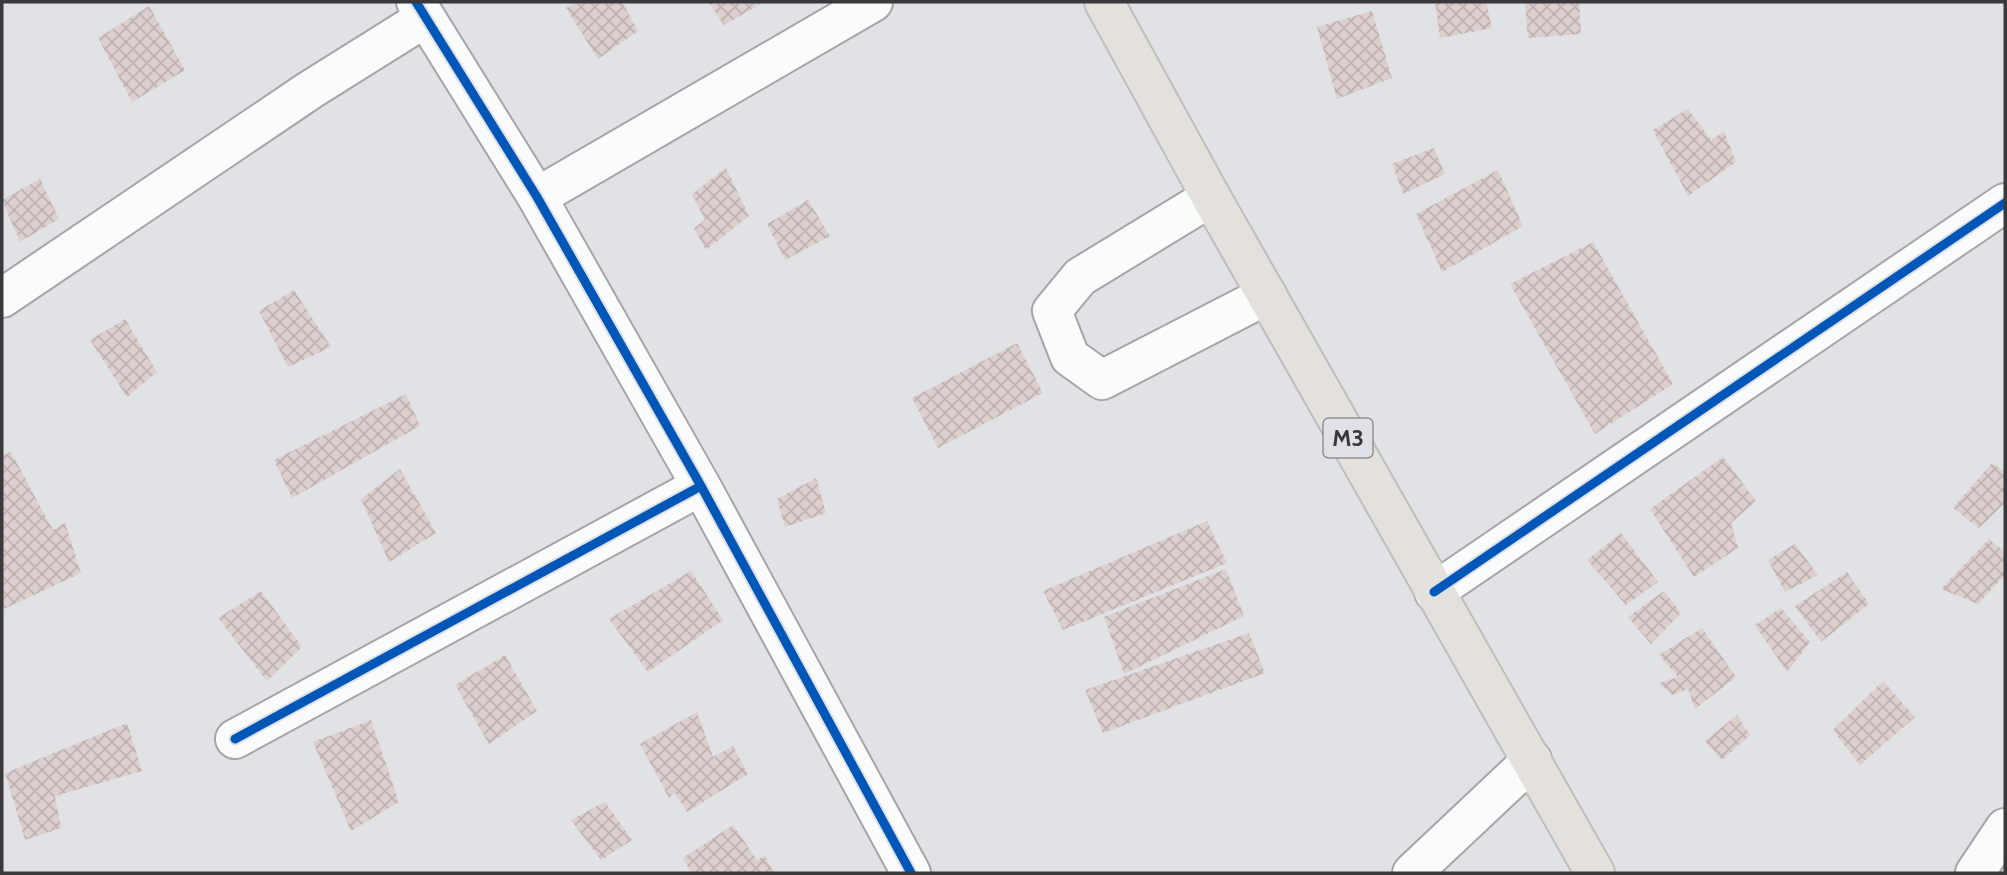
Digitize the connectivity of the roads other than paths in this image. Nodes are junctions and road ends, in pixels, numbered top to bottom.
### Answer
1 (873, 2) edge
2 (1104, 2) edge
3 (421, 10) edge
4 (537, 197) junction
5 (1211, 197) junction
6 (2005, 203) edge
7 (1267, 295) junction
8 (2, 298) edge
9 (701, 486) junction
10 (1434, 592) junction
11 (235, 739) dead end
12 (1532, 760) junction
13 (2005, 828) edge
14 (911, 873) edge
15 (1412, 873) edge
16 (1595, 873) edge
17 (1975, 873) edge

1 - 4 street
2 - 5 main road, M3
3 - 4 street
3 - 8 street
4 - 9 street
5 - 7 main road, M3
5 - 7 street
6 - 10 street
7 - 10 main road, M3
9 - 11 street
9 - 14 street
10 - 12 main road, M3
12 - 15 street
12 - 16 main road, M3
13 - 17 street

